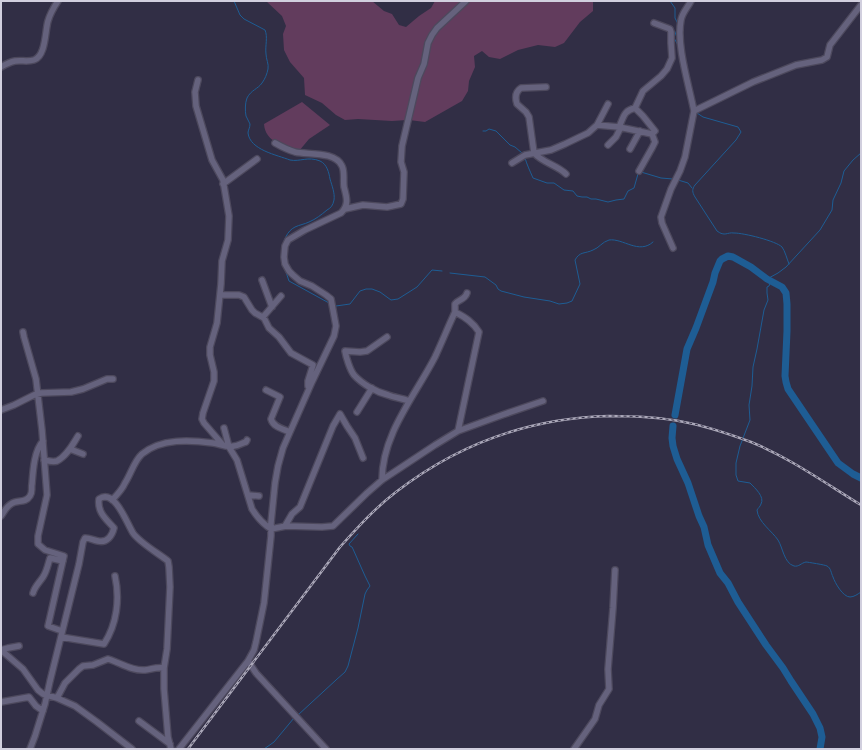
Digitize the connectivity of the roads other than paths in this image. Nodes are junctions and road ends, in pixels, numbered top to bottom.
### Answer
1 (58, 1) edge
2 (466, 1) edge
3 (691, 1) edge
4 (861, 5) edge
5 (654, 23) dead end
6 (1, 67) edge
7 (198, 80) dead end
8 (546, 87) dead end
9 (608, 104) dead end
10 (635, 108) junction
11 (694, 111) junction
12 (597, 125) junction
13 (620, 127) junction
14 (640, 131) junction
15 (652, 134) junction
16 (275, 143) dead end
17 (608, 145) dead end
18 (630, 150) dead end
19 (534, 153) junction
20 (257, 159) dead end
21 (512, 163) dead end
22 (638, 171) dead end
23 (566, 174) dead end
24 (223, 184) junction
25 (345, 209) junction
26 (673, 248) dead end
27 (262, 280) dead end
28 (467, 293) dead end
29 (220, 295) junction
30 (281, 296) dead end
31 (272, 307) junction
32 (455, 312) junction
33 (263, 317) junction
34 (23, 332) dead end
35 (387, 337) dead end
36 (113, 379) dead end
37 (372, 388) junction
38 (266, 390) dead end
39 (307, 392) junction
40 (38, 394) junction
41 (409, 401) junction
42 (543, 402) dead end
43 (1, 410) edge
44 (357, 412) dead end
45 (224, 428) dead end
46 (458, 431) junction
47 (290, 432) junction
48 (78, 436) dead end
49 (247, 440) dead end
50 (43, 442) junction
51 (226, 446) junction
52 (70, 449) junction
53 (83, 454) dead end
54 (363, 458) dead end
55 (44, 460) junction
56 (382, 480) junction
57 (248, 495) junction
58 (259, 496) dead end
59 (112, 500) junction
60 (1, 516) edge
61 (285, 526) junction
62 (271, 529) junction
63 (63, 561) junction
64 (615, 570) dead end
65 (115, 576) dead end
66 (33, 593) dead end
67 (62, 631) junction
68 (61, 637) junction
69 (19, 646) dead end
70 (1, 650) edge
71 (248, 661) junction
72 (164, 668) junction
73 (47, 696) junction
74 (57, 698) junction
75 (1, 702) edge
76 (43, 711) junction
77 (139, 721) dead end
78 (170, 746) edge
79 (30, 749) edge
80 (132, 749) edge
81 (179, 749) edge
82 (326, 749) edge
83 (574, 749) edge

1 - 6 street
2 - 25 street
3 - 11 street
4 - 11 street
5 - 10 street
7 - 24 street
8 - 19 street
9 - 12 street
10 - 13 street
10 - 15 street
11 - 26 street
12 - 13 street
12 - 19 street
13 - 14 street
13 - 17 street
14 - 15 street
14 - 18 street
15 - 22 street
16 - 25 street
19 - 21 street
19 - 23 street
20 - 24 street
24 - 29 street
25 - 39 street
27 - 31 street
28 - 32 street
29 - 33 street
29 - 51 street
30 - 31 street
31 - 33 street
32 - 41 street
32 - 46 street
33 - 39 street
34 - 40 street
35 - 37 street
36 - 40 street
37 - 41 street
37 - 44 street
38 - 47 street
39 - 47 street
40 - 43 street
40 - 50 street
41 - 56 street
42 - 46 street
45 - 51 street
46 - 56 street
47 - 62 street
48 - 52 street
49 - 51 street
50 - 55 street
50 - 60 street
51 - 57 street
51 - 59 street
52 - 53 street
52 - 55 street
54 - 61 street
55 - 63 street
56 - 61 street
57 - 58 street
57 - 62 street
59 - 67 street
59 - 72 street
61 - 62 street
62 - 71 street
63 - 66 street
63 - 67 street
64 - 83 street
65 - 68 street
67 - 68 street
68 - 73 street
69 - 70 street
70 - 73 street
71 - 81 street
71 - 82 street
72 - 74 street
72 - 78 street
73 - 74 street
73 - 76 street
74 - 80 street
75 - 76 street
76 - 79 street
77 - 78 street

